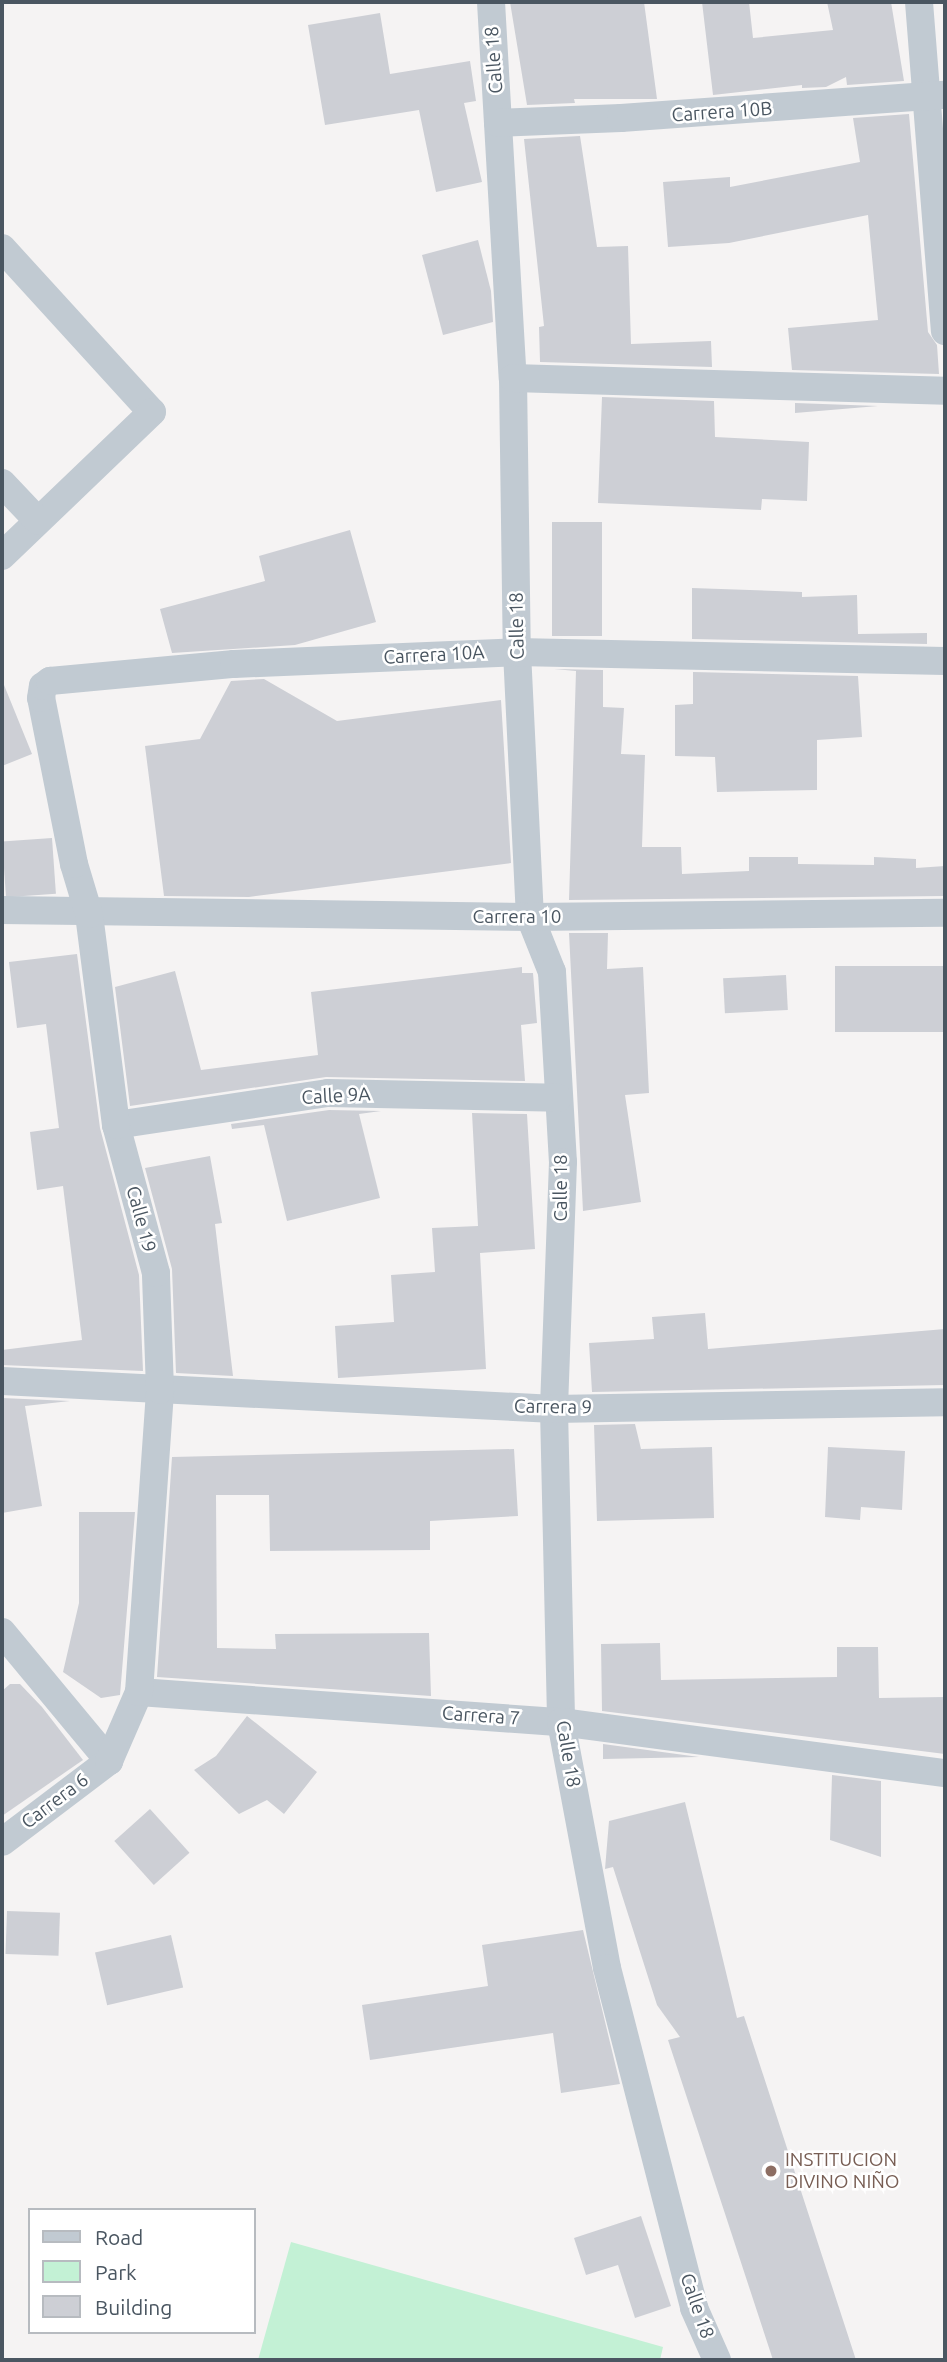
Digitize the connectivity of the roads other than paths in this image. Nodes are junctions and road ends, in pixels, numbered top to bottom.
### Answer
1 (491, 2) edge
2 (919, 2) edge
3 (937, 96) edge
4 (498, 122) junction
5 (2, 247) edge
6 (945, 331) edge
7 (513, 378) junction
8 (945, 391) edge
9 (2, 483) edge
10 (38, 521) junction
11 (2, 556) edge
12 (517, 652) junction
13 (945, 661) edge
14 (50, 681) joint
15 (2, 911) edge
16 (89, 914) junction
17 (945, 914) edge
18 (530, 917) junction
19 (558, 1098) junction
20 (116, 1125) junction
21 (2, 1381) edge
22 (160, 1390) junction
23 (945, 1402) edge
24 (554, 1409) junction
25 (2, 1632) edge
26 (139, 1692) junction
27 (561, 1722) junction
28 (109, 1761) junction
29 (945, 1773) edge
30 (2, 1842) edge
31 (717, 2360) edge

1 - 4 street, Calle 18
2 - 3 street
3 - 4 street, Carrera 10B
3 - 6 street
4 - 7 street, Calle 18
5 - 10 street
7 - 8 street
7 - 12 street, Calle 18
9 - 10 street
10 - 11 street
12 - 13 street, Carrera 10A
12 - 14 street, Carrera 10A
12 - 18 street, Calle 18
14 - 16 street, Calle 19
15 - 16 street, Carrera 10
16 - 18 street, Carrera 10
16 - 20 street, Calle 19
17 - 18 street, Carrera 10
18 - 19 street, Calle 18
19 - 20 street, Calle 9A
19 - 24 street, Calle 18
20 - 22 street, Calle 19
21 - 22 street, Carrera 9
22 - 24 street, Carrera 9
22 - 26 street, Calle 19
23 - 24 street, Carrera 9
24 - 27 street, Calle 18
25 - 28 street
26 - 27 street, Carrera 7
26 - 28 street, Calle 19
27 - 29 street, Carrera 7
27 - 31 street, Calle 18
28 - 30 street, Carrera 6

